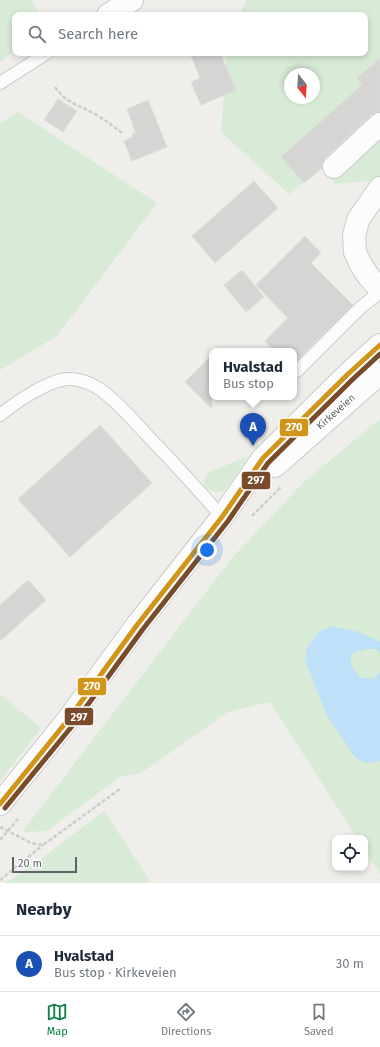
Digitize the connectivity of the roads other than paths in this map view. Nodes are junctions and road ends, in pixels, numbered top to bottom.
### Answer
1 (132, 0) edge
2 (113, 12) edge
3 (42, 56) edge
4 (0, 83) edge
5 (380, 124) edge
6 (334, 167) dead end
7 (380, 188) edge
8 (380, 290) edge
9 (380, 345) edge
10 (297, 371) dead end
11 (380, 373) edge
12 (0, 415) edge
13 (222, 517) junction
14 (0, 804) edge

1 - 2 main road
3 - 4 lane
5 - 6 main road
7 - 8 main road
8 - 10 lane
9 - 13 main road, Kirkeveien
11 - 13 main road, Kirkeveien
12 - 13 lane
13 - 14 main road, Kirkeveien

